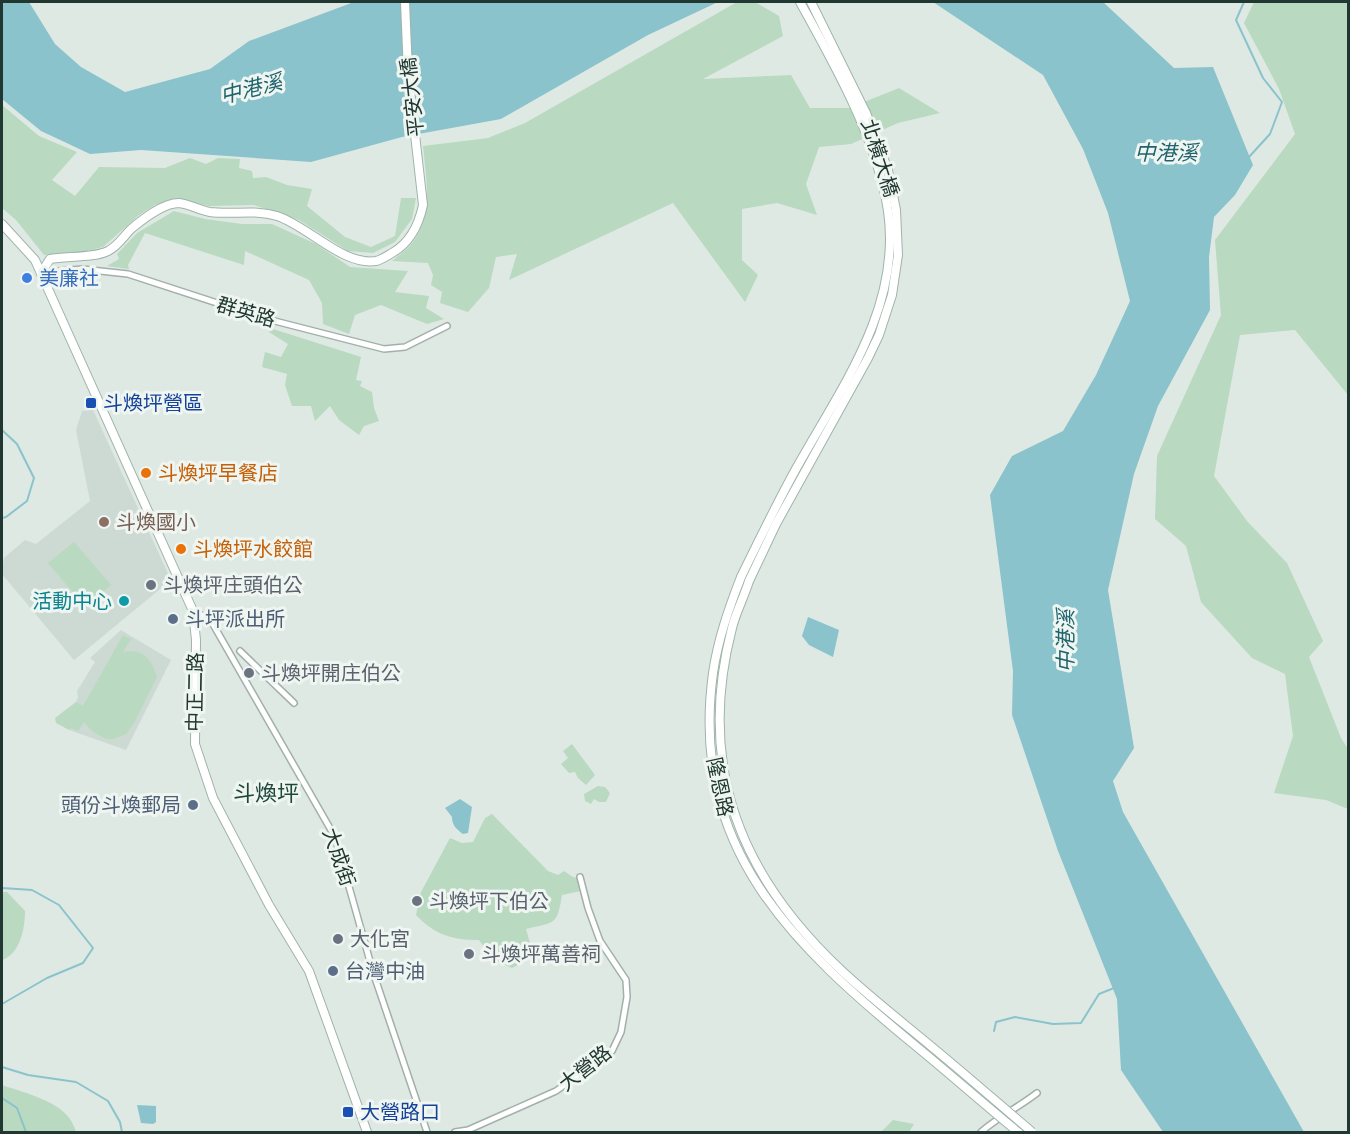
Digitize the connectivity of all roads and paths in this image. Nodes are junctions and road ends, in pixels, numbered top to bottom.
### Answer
1 (405, 2) edge
2 (800, 2) edge
3 (811, 2) edge
4 (2, 224) edge
5 (41, 273) junction
6 (447, 326) dead end
7 (865, 357) junction
8 (194, 611) junction
9 (240, 651) dead end
10 (294, 703) dead end
11 (580, 876) dead end
12 (1037, 1093) dead end
13 (367, 1132) edge
14 (427, 1132) edge
15 (455, 1132) edge
16 (981, 1132) edge
17 (1018, 1132) edge
18 (1032, 1132) edge

1 - 5 main road, 平安大橋
2 - 7 main road, 北橫大橋
3 - 7 main road, 北橫大橋
4 - 5 main road, 中正二路
5 - 6 street, 群英路
5 - 8 main road, 中正二路
7 - 17 main road, 隆恩路, bridge
7 - 18 main road, 隆恩路, bridge
8 - 13 main road, 中正二路
8 - 14 street, 大成街
9 - 10 street
11 - 15 street, 大營路
12 - 16 street

